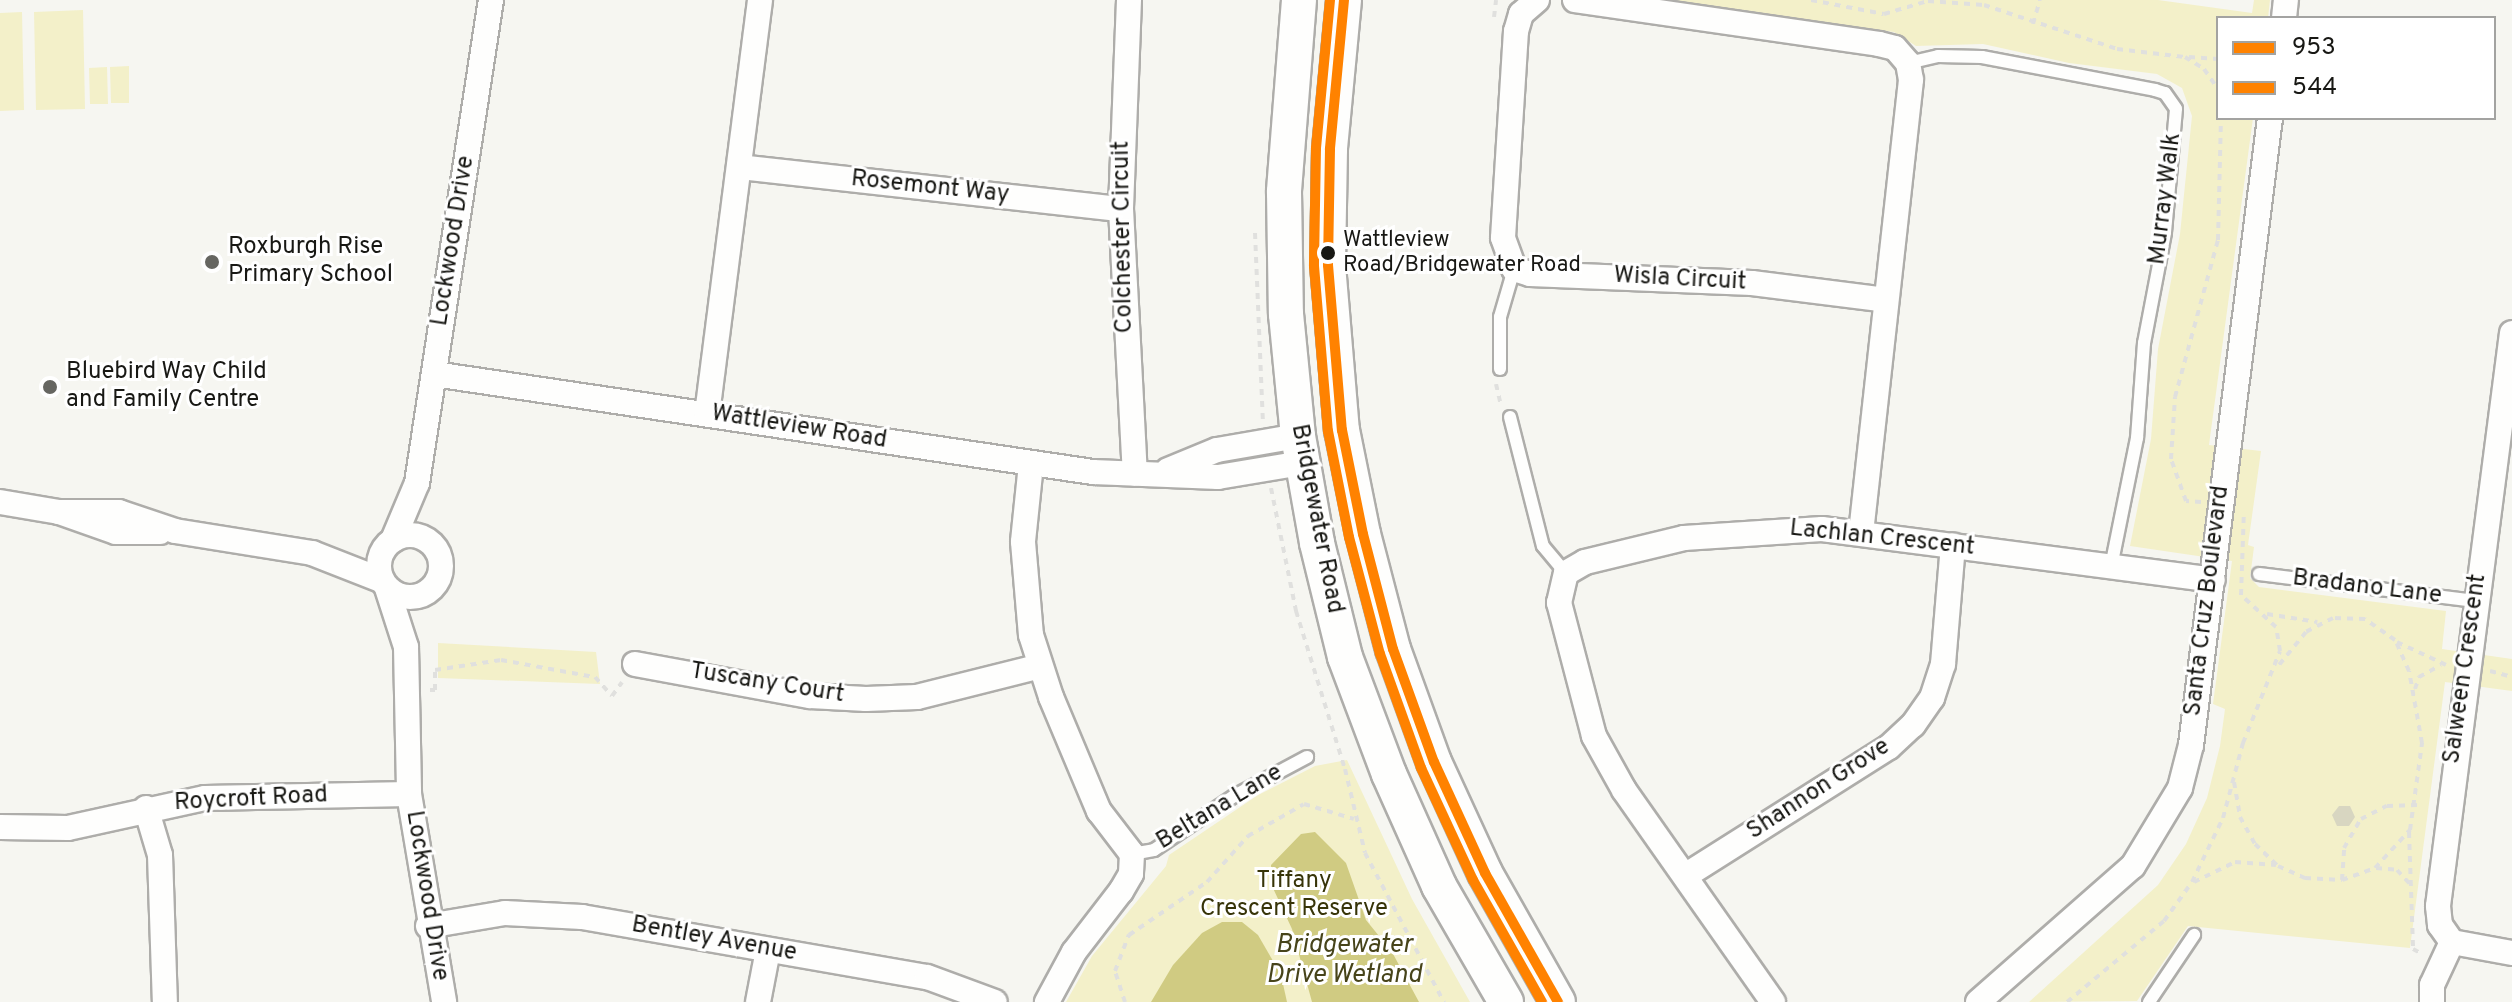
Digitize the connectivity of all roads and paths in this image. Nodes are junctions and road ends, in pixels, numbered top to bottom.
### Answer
1 (491, 0) edge
2 (760, 0) edge
3 (1129, 0) edge
4 (1299, 0) edge
5 (1344, 0) edge
6 (1537, 0) edge
7 (1575, 0) edge
8 (1811, 0) edge
9 (2040, 0) edge
10 (2033, 24) junction
11 (2185, 57) junction
12 (2216, 59) edge
13 (1908, 63) junction
14 (2216, 86) edge
15 (2270, 120) edge
16 (739, 167) junction
17 (1121, 209) junction
18 (1514, 269) junction
19 (1886, 300) junction
20 (2512, 333) edge
21 (1500, 369) joint
22 (434, 374) junction
23 (2506, 412) edge
24 (707, 414) junction
25 (1510, 417) joint
26 (1346, 443) junction
27 (1300, 450) junction
28 (1031, 464) junction
29 (1135, 474) junction
30 (417, 483) junction
31 (0, 502) edge
32 (1861, 532) junction
33 (425, 539) junction
34 (388, 544) junction
35 (1953, 545) junction
36 (312, 553) junction
37 (2111, 567) junction
38 (1566, 573) junction
39 (2259, 574) dead end
40 (2213, 580) junction
41 (384, 584) junction
42 (423, 595) junction
43 (2475, 601) junction
44 (2265, 613) dead end
45 (2319, 622) junction
46 (406, 647) junction
47 (635, 664) joint
48 (2442, 664) dead end
49 (1040, 666) junction
50 (2276, 669) dead end
51 (408, 690) junction
52 (2414, 692) junction
53 (1307, 757) dead end
54 (2234, 780) dead end
55 (409, 794) junction
56 (2417, 805) junction
57 (146, 808) junction
58 (0, 827) edge
59 (1132, 854) junction
60 (2278, 866) junction
61 (2375, 868) junction
62 (1685, 876) junction
63 (2342, 880) junction
64 (2192, 882) dead end
65 (2412, 887) dead end
66 (428, 926) junction
67 (2194, 935) dead end
68 (2452, 942) junction
69 (768, 950) junction
70 (2512, 953) edge
71 (165, 1002) edge
72 (444, 1002) edge
73 (758, 1002) edge
74 (995, 1002) edge
75 (1047, 1002) edge
76 (1125, 1002) edge
77 (1444, 1002) edge
78 (1506, 1002) edge
79 (1558, 1002) edge
80 (1773, 1002) edge
81 (1978, 1002) edge
82 (2149, 1002) edge
83 (2432, 1002) edge

1 - 22 street, Lockwood Drive
2 - 16 street
3 - 17 street, Colchester Circuit
4 - 27 street, Bridgewater Road
5 - 26 street, Bridgewater Road
6 - 18 street
7 - 13 street
8 - 10 path
9 - 10 path
10 - 11 path
11 - 12 path
11 - 14 path
13 - 19 street
13 - 37 lane, Murray Walk
15 - 40 street, Santa Cruz Boulevard
16 - 17 street, Rosemont Way
16 - 24 street
17 - 29 street, Colchester Circuit
18 - 19 street, Wisla Circuit
18 - 21 lane
19 - 32 street
20 - 23 street, Salween Crescent
21 - 25 path
22 - 24 street, Wattleview Road
22 - 30 street, Lockwood Drive
23 - 43 street, Salween Crescent
24 - 28 street, Wattleview Road
25 - 38 lane
26 - 27 street, Wattleview Road
26 - 79 street, Bridgewater Road
27 - 29 street, Wattleview Road
27 - 78 street, Bridgewater Road
28 - 29 street, Wattleview Road
28 - 49 street
30 - 33 street, Lockwood Drive
30 - 34 street, Lockwood Drive
31 - 36 street
32 - 35 street, Lachlan Crescent
32 - 38 street, Lachlan Crescent
33 - 34 street
33 - 42 street
34 - 36 street
34 - 41 street
35 - 37 street, Lachlan Crescent
35 - 62 street, Shannon Grove
36 - 41 street
37 - 40 street, Lachlan Crescent
38 - 62 street
39 - 43 lane, Bradano Lane
40 - 81 street, Santa Cruz Boulevard
41 - 42 street
41 - 46 street, Lockwood Drive
42 - 46 street, Lockwood Drive
43 - 68 street, Salween Crescent
44 - 45 path
45 - 50 path
45 - 52 path
46 - 51 street, Lockwood Drive
47 - 49 street, Tuscany Court
47 - 51 path
48 - 52 path
49 - 59 street
51 - 55 street, Lockwood Drive
52 - 56 path
53 - 59 lane, Beltana Lane
54 - 60 path
55 - 57 street, Roycroft Road
55 - 66 street, Lockwood Drive
56 - 61 path
56 - 63 path
57 - 58 street, Roycroft Road
57 - 71 street
59 - 75 street
60 - 63 path
60 - 64 path
61 - 63 path
61 - 65 path
62 - 80 street
66 - 69 street, Bentley Avenue
66 - 72 street, Lockwood Drive
67 - 82 lane
68 - 70 street
68 - 83 street
69 - 73 street
69 - 74 street, Bentley Avenue
76 - 77 path

